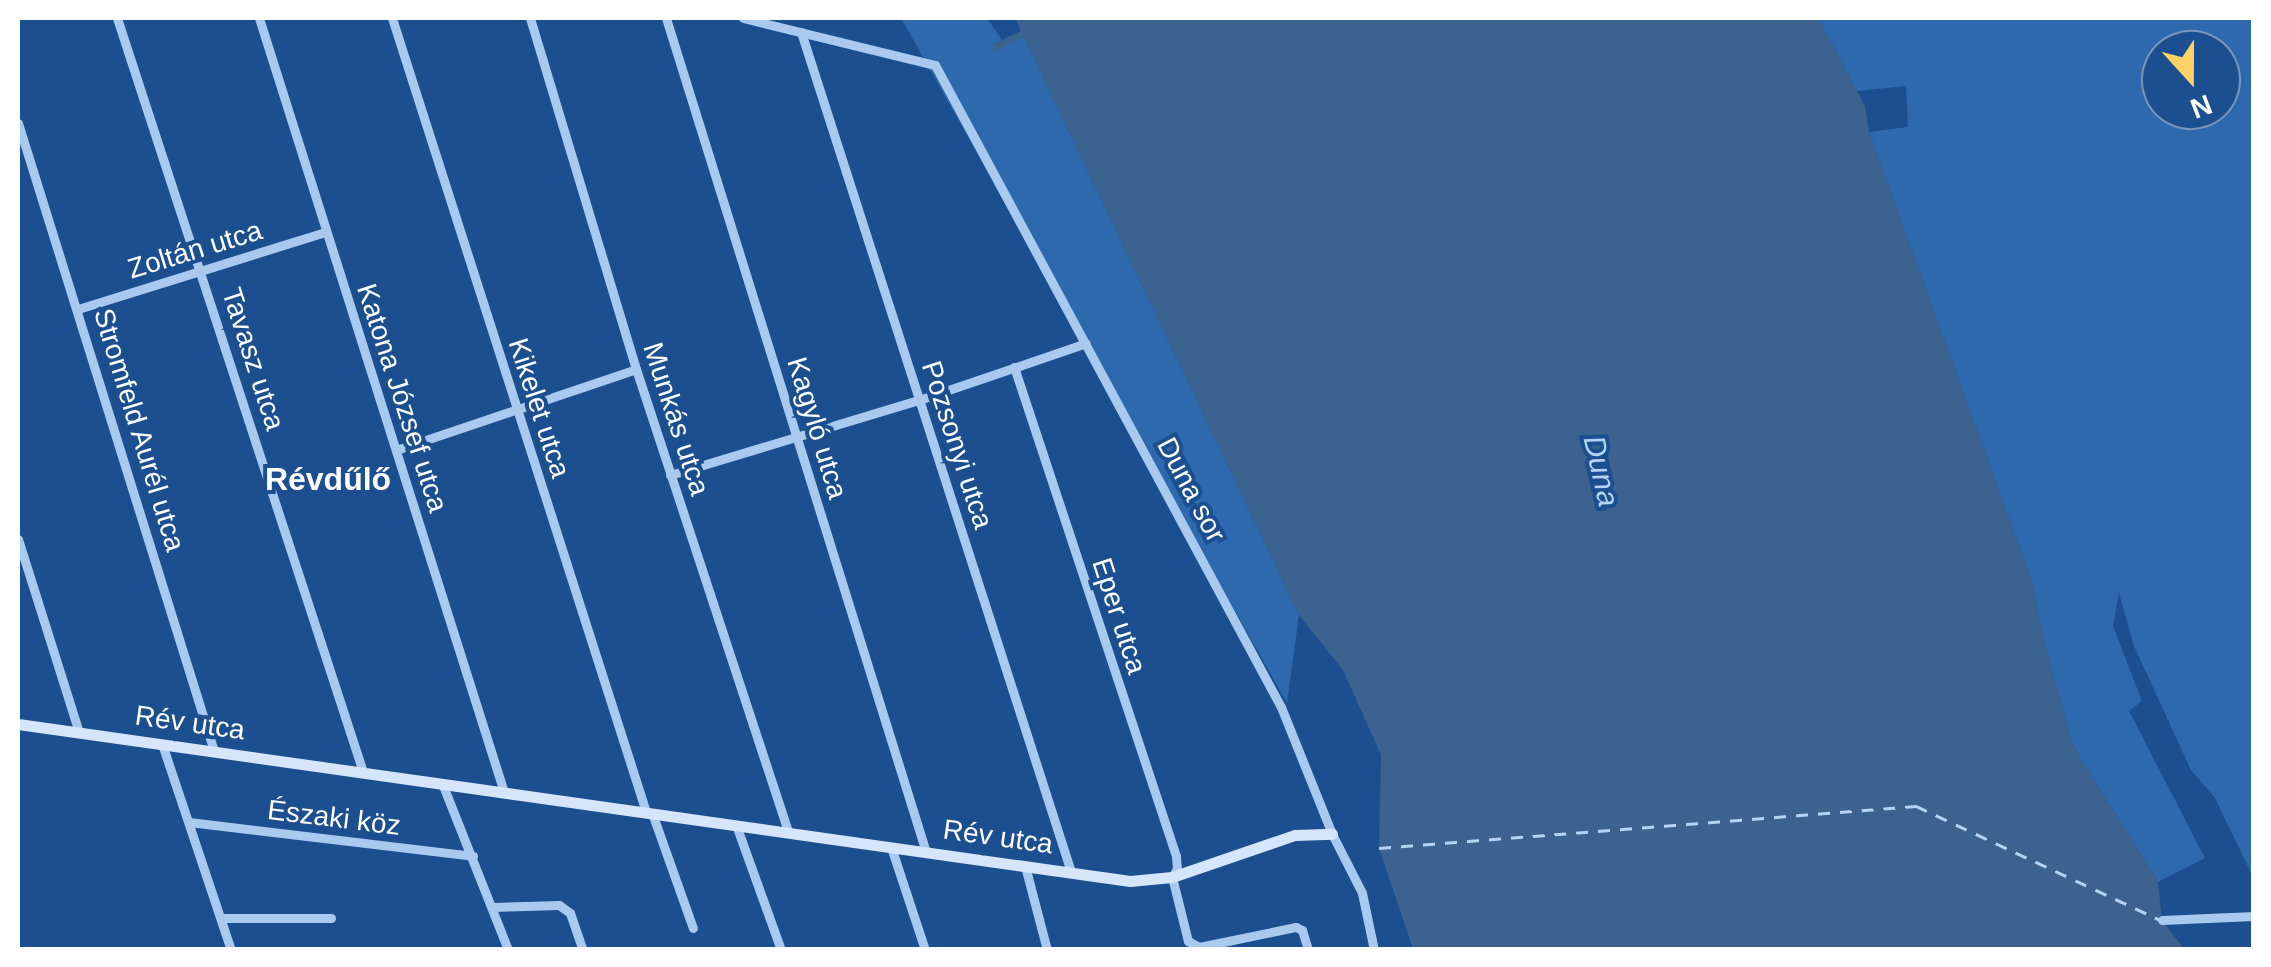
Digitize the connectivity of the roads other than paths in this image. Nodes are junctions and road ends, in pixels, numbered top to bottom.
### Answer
1 (117, 18) edge
2 (259, 18) edge
3 (392, 18) edge
4 (530, 18) edge
5 (666, 18) edge
6 (744, 18) edge
7 (801, 32) junction
8 (18, 123) edge
9 (31, 165) junction
10 (18, 169) edge
11 (325, 232) junction
12 (202, 273) junction
13 (78, 309) junction
14 (1086, 343) junction
15 (1014, 367) junction
16 (636, 369) junction
17 (919, 400) junction
18 (515, 408) junction
19 (796, 438) junction
20 (396, 450) junction
21 (670, 475) junction
22 (18, 539) edge
23 (18, 724) edge
24 (78, 732) junction
25 (162, 744) junction
26 (214, 751) junction
27 (363, 772) junction
28 (442, 783) junction
29 (504, 792) junction
30 (648, 813) junction
31 (189, 822) junction
32 (736, 825) junction
33 (788, 832) junction
34 (1332, 834) junction
35 (891, 847) junction
36 (926, 852) junction
37 (473, 856) junction
38 (1025, 866) junction
39 (1071, 872) junction
40 (1172, 877) junction
41 (492, 907) junction
42 (2254, 916) edge
43 (221, 918) junction
44 (332, 918) dead end
45 (2162, 920) dead end
46 (693, 928) dead end
47 (231, 950) edge
48 (508, 950) edge
49 (583, 950) edge
50 (781, 950) edge
51 (925, 950) edge
52 (1048, 950) edge
53 (1308, 950) edge
54 (1374, 950) edge

1 - 12 street, Tavasz utca
2 - 11 street, Katona József utca
3 - 18 street, Kikelet utca
4 - 16 street, Munkás utca
5 - 19 street, Kagyló utca
6 - 7 street
7 - 14 street, Duna sor
7 - 17 street, Pozsonyi utca
8 - 9 street, Stromfeld Aurél utca
9 - 10 street
9 - 13 street, Stromfeld Aurél utca
11 - 12 street, Zoltán utca
11 - 20 street, Katona József utca
12 - 13 street, Zoltán utca
12 - 27 street, Tavasz utca
13 - 26 street, Stromfeld Aurél utca
14 - 15 street
14 - 34 street, Duna sor
15 - 17 street
15 - 40 street, Eper utca
16 - 18 street
16 - 21 street, Munkás utca
17 - 19 street
17 - 39 street, Pozsonyi utca
18 - 20 street
18 - 30 street, Kikelet utca
19 - 21 street
19 - 36 street, Kagyló utca
20 - 29 street, Katona József utca
21 - 33 street, Munkás utca
22 - 24 street
23 - 24 street, Rév utca
24 - 25 street, Rév utca
25 - 26 street, Rév utca
25 - 31 street
26 - 27 street, Rév utca
27 - 28 street, Rév utca
28 - 29 street, Rév utca
28 - 37 street
29 - 30 street, Rév utca
30 - 32 street, Rév utca
30 - 46 street
31 - 37 street, Északi köz
31 - 43 street
32 - 33 street, Rév utca
32 - 50 street
33 - 35 street, Rév utca
34 - 40 street, Rév utca
34 - 54 street, Duna sor
35 - 36 street, Rév utca
35 - 51 street
36 - 38 street, Rév utca
37 - 41 street
38 - 39 street, Rév utca
38 - 52 street
39 - 40 street, Rév utca
40 - 53 street, Eper utca
41 - 48 street
41 - 49 street
42 - 45 street
43 - 44 street
43 - 47 street

